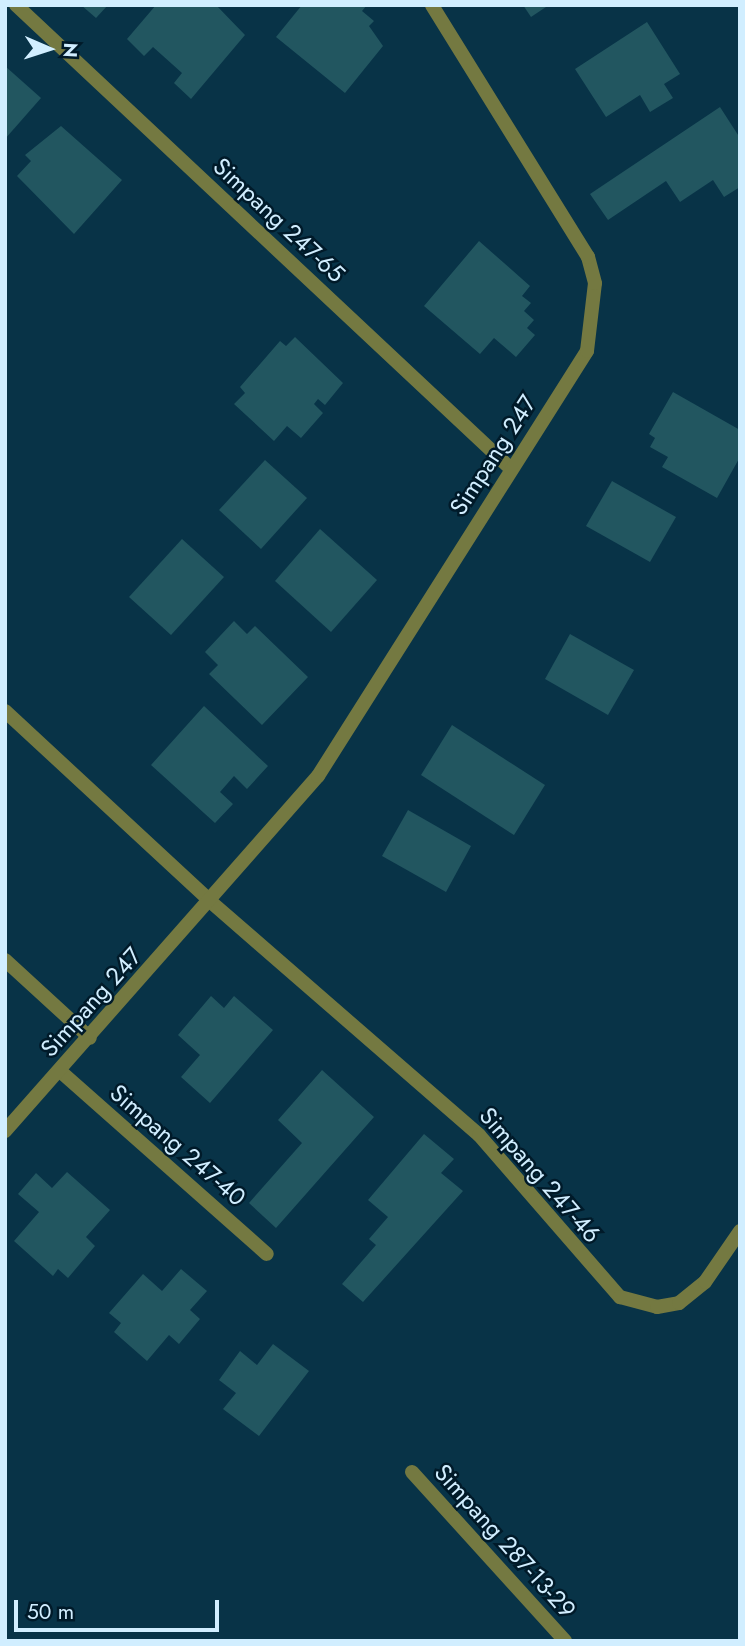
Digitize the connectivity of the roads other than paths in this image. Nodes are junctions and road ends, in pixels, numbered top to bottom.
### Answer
1 (16, 5) edge
2 (432, 5) edge
3 (510, 468) junction
4 (5, 711) edge
5 (211, 901) junction
6 (5, 960) edge
7 (90, 1038) junction
8 (60, 1071) junction
9 (5, 1131) edge
10 (740, 1231) edge
11 (267, 1254) dead end
12 (412, 1472) dead end
13 (565, 1641) edge

1 - 3 street, Simpang 247-65
2 - 3 street, Simpang 247
3 - 5 street, Simpang 247
4 - 5 street
5 - 7 street, Simpang 247
5 - 10 street, Simpang 247-46
6 - 7 street
7 - 8 street, Simpang 247
8 - 9 street, Simpang 247
8 - 11 street, Simpang 247-40
12 - 13 street, Simpang 287-13-29

